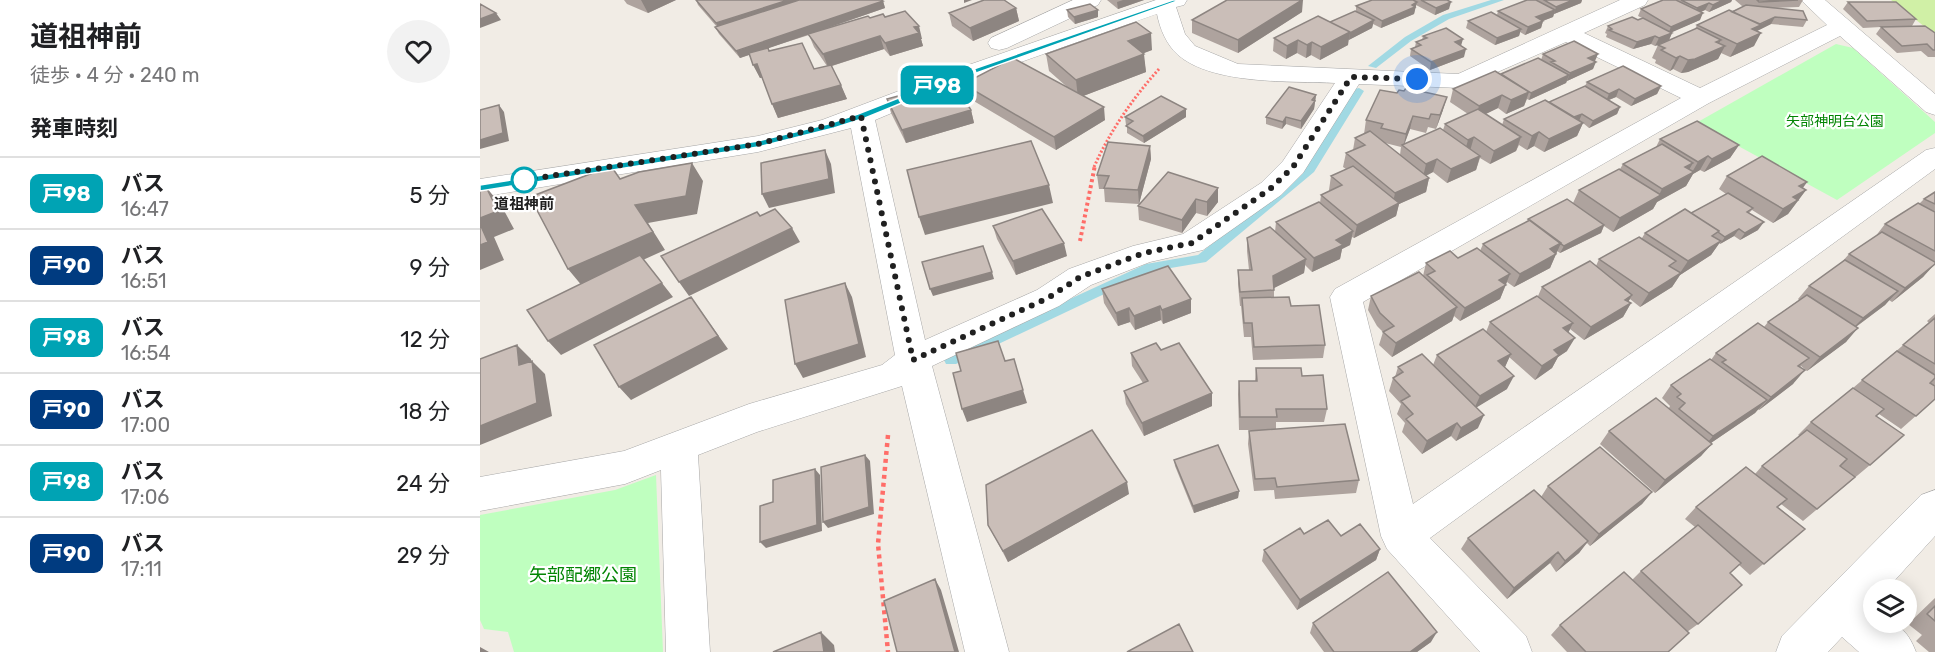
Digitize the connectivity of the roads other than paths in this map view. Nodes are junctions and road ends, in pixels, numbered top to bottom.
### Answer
1 (1090, 0) edge
2 (1637, 0) edge
3 (1812, 0) edge
4 (1171, 2) edge
5 (1842, 26) junction
6 (1566, 33) junction
7 (965, 74) junction
8 (1351, 77) junction
9 (1700, 98) junction
10 (1935, 108) edge
11 (861, 116) junction
12 (1935, 156) edge
13 (480, 188) edge
14 (903, 368) junction
15 (679, 447) junction
16 (480, 494) edge
17 (1935, 508) edge
18 (1401, 536) junction
19 (1840, 608) junction
20 (688, 652) edge
21 (987, 652) edge
22 (1510, 652) edge
23 (1798, 652) edge
24 (1894, 652) edge

1 - 7 street
2 - 6 street
3 - 5 street
4 - 7 street
4 - 8 street
5 - 9 street
5 - 10 street
6 - 8 street
6 - 9 street
7 - 11 street
8 - 14 street
9 - 18 street
11 - 13 street
11 - 14 street
12 - 18 street
14 - 15 street
14 - 21 street
15 - 16 street
15 - 20 street
17 - 19 street
18 - 22 street
19 - 23 street
19 - 24 street

